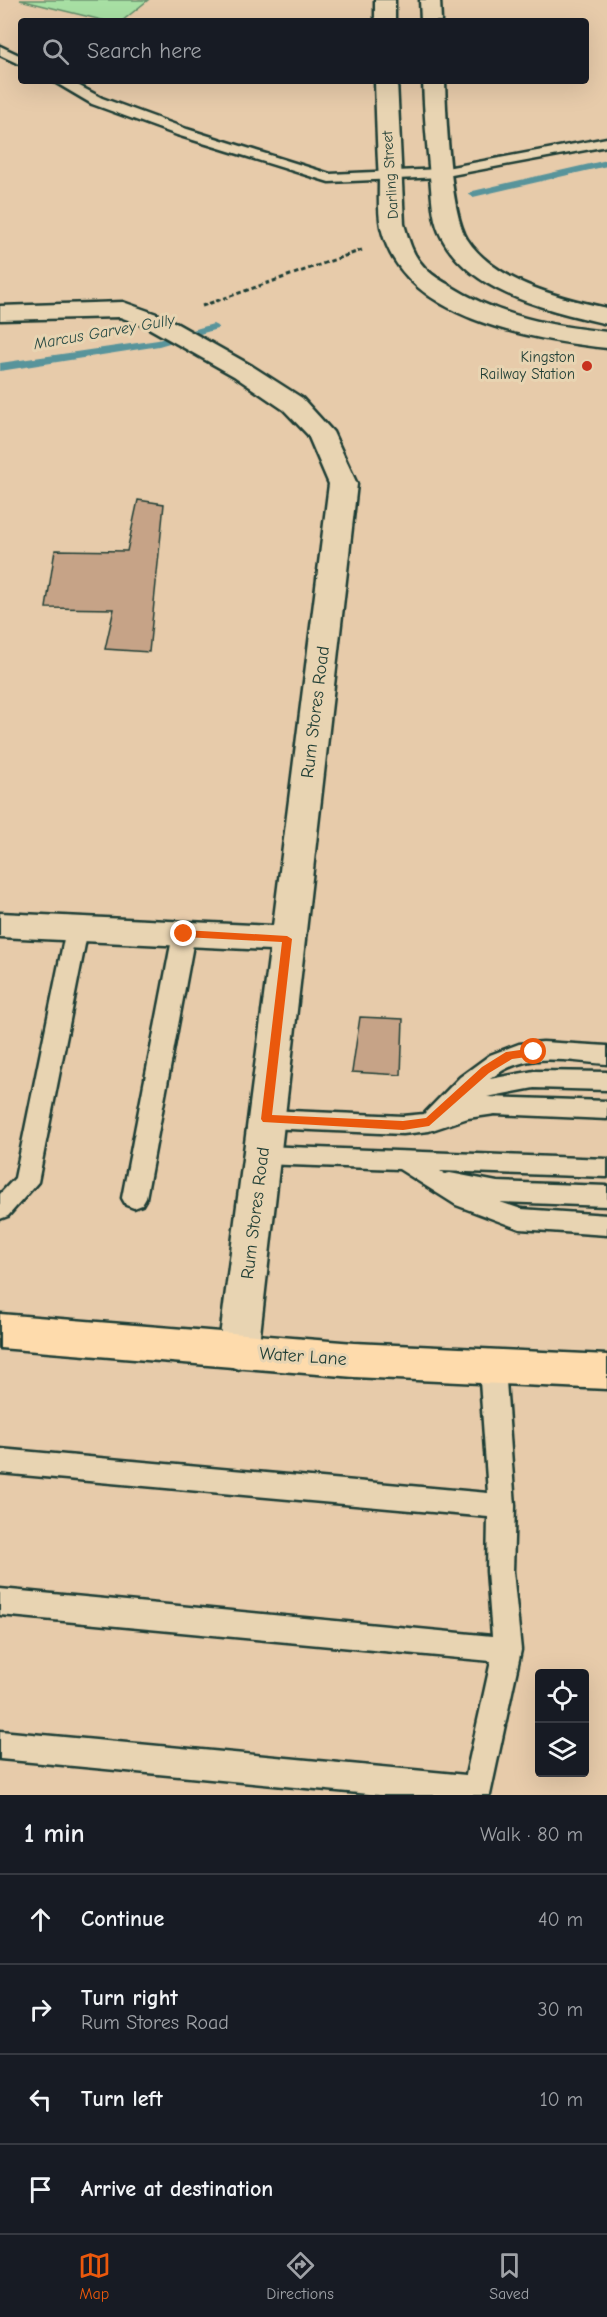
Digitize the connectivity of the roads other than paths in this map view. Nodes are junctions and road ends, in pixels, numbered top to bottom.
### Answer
1 (385, 0) edge
2 (430, 0) edge
3 (385, 18) edge
4 (431, 18) edge
5 (0, 50) edge
6 (18, 59) edge
7 (66, 84) edge
8 (388, 84) edge
9 (433, 84) edge
10 (412, 130) junction
11 (607, 142) edge
12 (441, 173) junction
13 (390, 177) junction
14 (0, 313) edge
15 (607, 316) edge
16 (607, 340) edge
17 (0, 925) edge
18 (77, 929) junction
19 (184, 934) junction
20 (287, 939) junction
21 (607, 1055) edge
22 (607, 1081) edge
23 (447, 1104) junction
24 (607, 1110) edge
25 (267, 1119) junction
26 (429, 1122) junction
27 (262, 1155) junction
28 (402, 1160) junction
29 (607, 1168) edge
30 (432, 1178) junction
31 (607, 1196) edge
32 (134, 1198) dead end
33 (0, 1209) edge
34 (607, 1225) edge
35 (0, 1331) edge
36 (238, 1352) junction
37 (492, 1367) junction
38 (607, 1372) edge
39 (0, 1461) edge
40 (501, 1506) junction
41 (0, 1602) edge
42 (507, 1650) junction
43 (0, 1745) edge
44 (476, 1793) edge

1 - 3 street
2 - 4 street
5 - 6 lane
7 - 13 lane
8 - 10 street, Darling Street
9 - 10 street, Darling Street
10 - 12 street, Darling Street
10 - 13 street, Darling Street
11 - 12 lane
12 - 13 lane
12 - 15 street, Darling Street
13 - 16 street, Darling Street
14 - 20 street, Rum Stores Road
17 - 18 street
18 - 19 street
18 - 33 lane
19 - 20 street
19 - 32 lane
20 - 25 street, Rum Stores Road
21 - 23 lane
22 - 23 lane
23 - 26 lane
24 - 26 lane
25 - 26 lane
25 - 27 street, Rum Stores Road
27 - 28 lane
27 - 36 street, Rum Stores Road
28 - 29 lane
28 - 30 lane
30 - 31 lane
30 - 34 lane
35 - 36 highway, Water Lane
36 - 37 highway, Water Lane
37 - 38 highway, Water Lane
37 - 40 lane
39 - 40 lane
40 - 42 lane
41 - 42 lane
42 - 44 lane
43 - 44 lane

